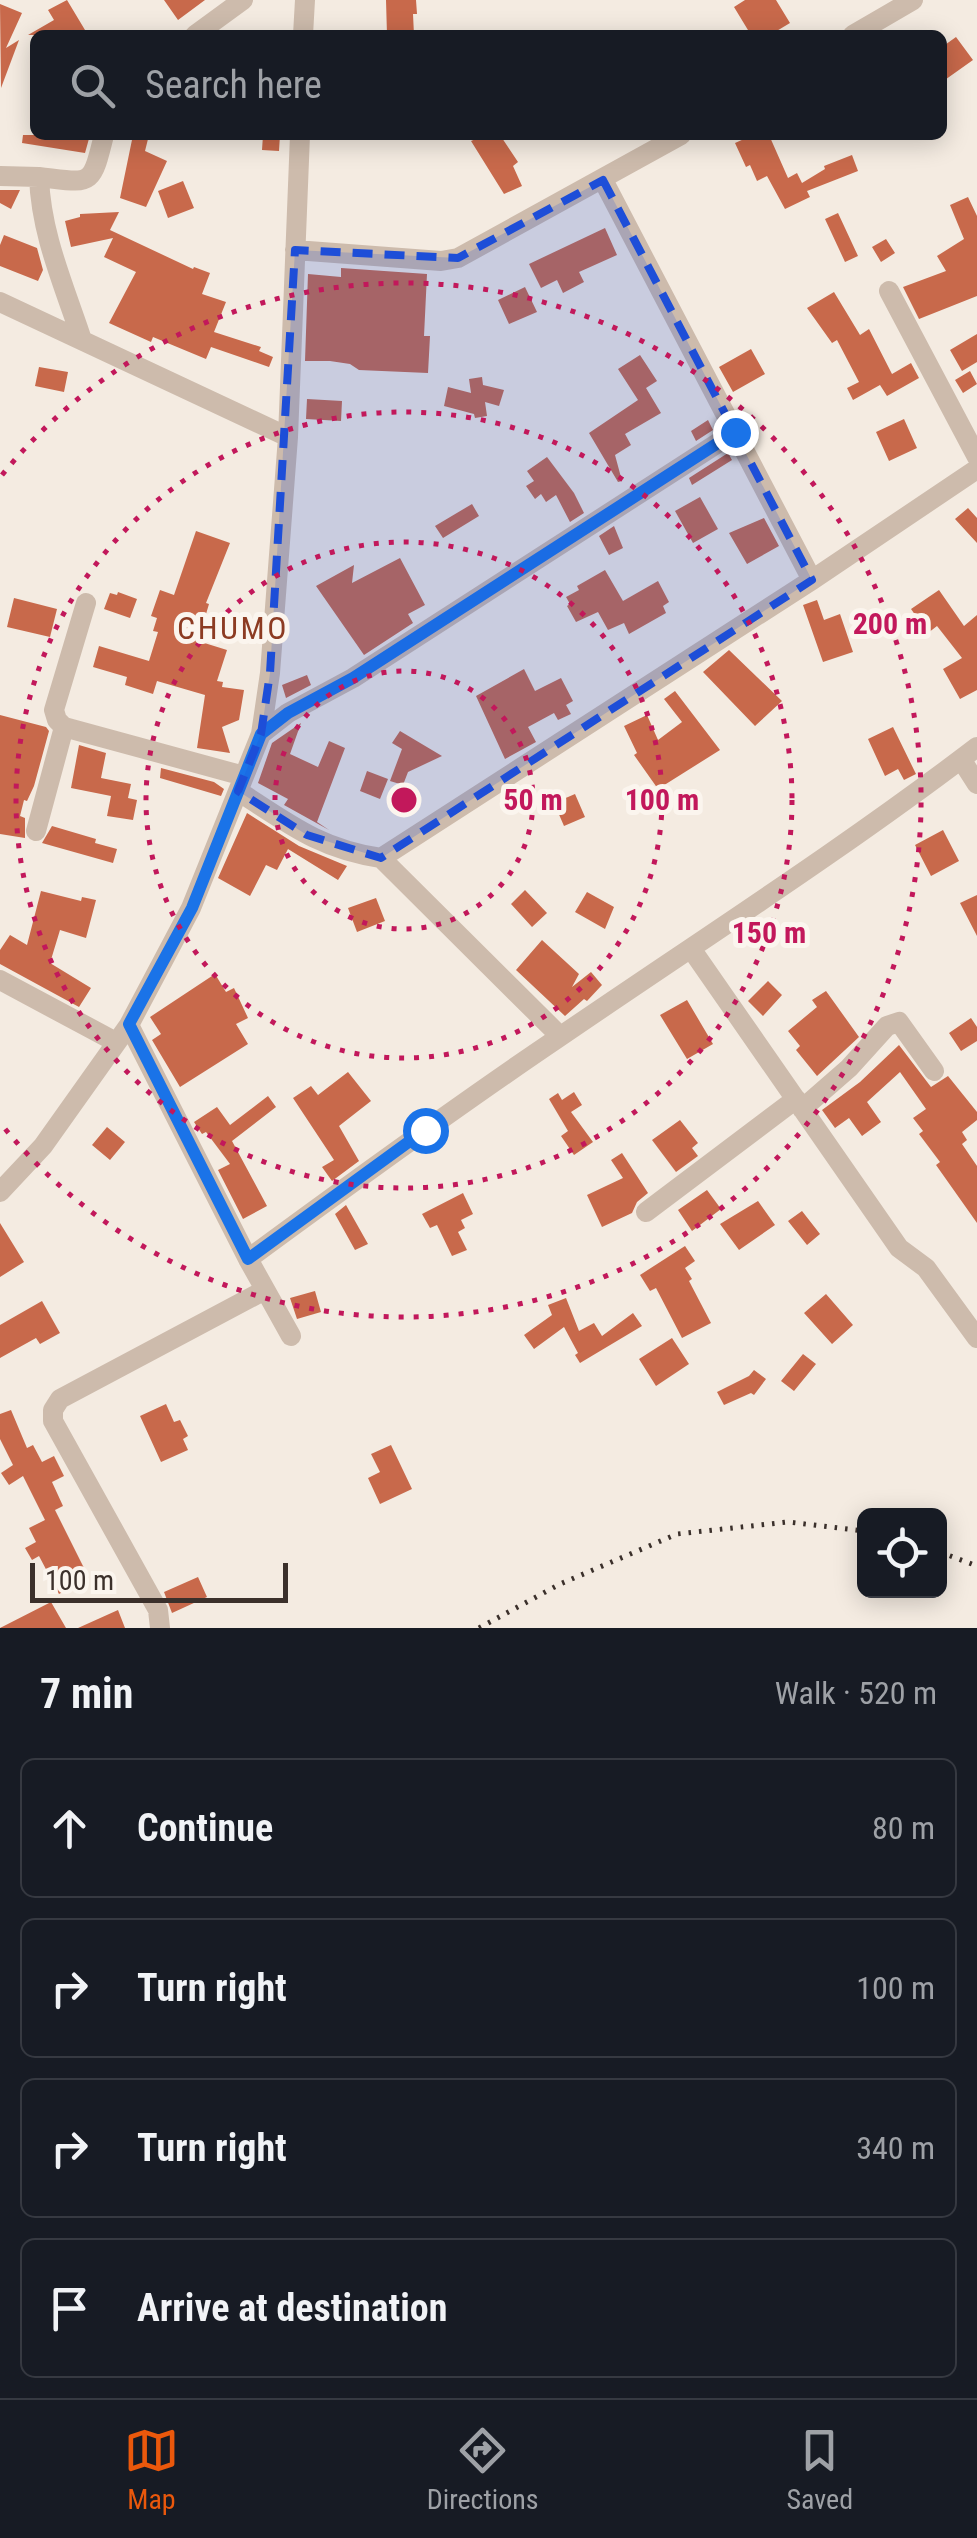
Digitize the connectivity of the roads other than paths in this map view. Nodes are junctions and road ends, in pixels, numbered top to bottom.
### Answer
1 (244, 0) edge
2 (305, 0) edge
3 (913, 0) edge
4 (202, 30) edge
5 (304, 30) edge
6 (862, 30) edge
7 (103, 140) edge
8 (300, 140) edge
9 (672, 140) edge
10 (0, 176) edge
11 (39, 177) junction
12 (604, 180) junction
13 (295, 250) junction
14 (888, 291) dead end
15 (0, 302) edge
16 (82, 340) junction
17 (735, 432) junction
18 (288, 437) junction
19 (977, 457) edge
20 (977, 468) edge
21 (812, 580) junction
22 (86, 603) dead end
23 (64, 727) junction
24 (261, 734) junction
25 (969, 753) edge
26 (242, 784) junction
27 (977, 784) edge
28 (36, 831) dead end
29 (382, 858) junction
30 (692, 950) junction
31 (0, 980) edge
32 (129, 1024) junction
33 (560, 1036) junction
34 (114, 1042) junction
35 (934, 1070) dead end
36 (799, 1104) junction
37 (0, 1192) edge
38 (646, 1212) dead end
39 (248, 1259) junction
40 (264, 1290) junction
41 (974, 1328) edge
42 (291, 1336) dead end
43 (160, 1628) edge

1 - 4 street
2 - 5 street
3 - 6 street
7 - 11 street
8 - 13 street
9 - 12 street
10 - 11 street
11 - 16 street
12 - 13 street
12 - 17 street
13 - 18 street
14 - 19 street
15 - 16 street
16 - 18 street
17 - 21 street
17 - 24 street
18 - 24 street
20 - 21 street
21 - 29 street
22 - 23 street
23 - 26 street
23 - 28 street
24 - 26 street
25 - 27 street
25 - 30 street
26 - 29 street
26 - 32 street
29 - 33 street
30 - 33 street
30 - 36 street
31 - 34 street
32 - 34 street
32 - 39 street
33 - 39 street
34 - 37 street
35 - 36 street
36 - 38 street
36 - 41 street
39 - 40 street
40 - 42 street
40 - 43 street

